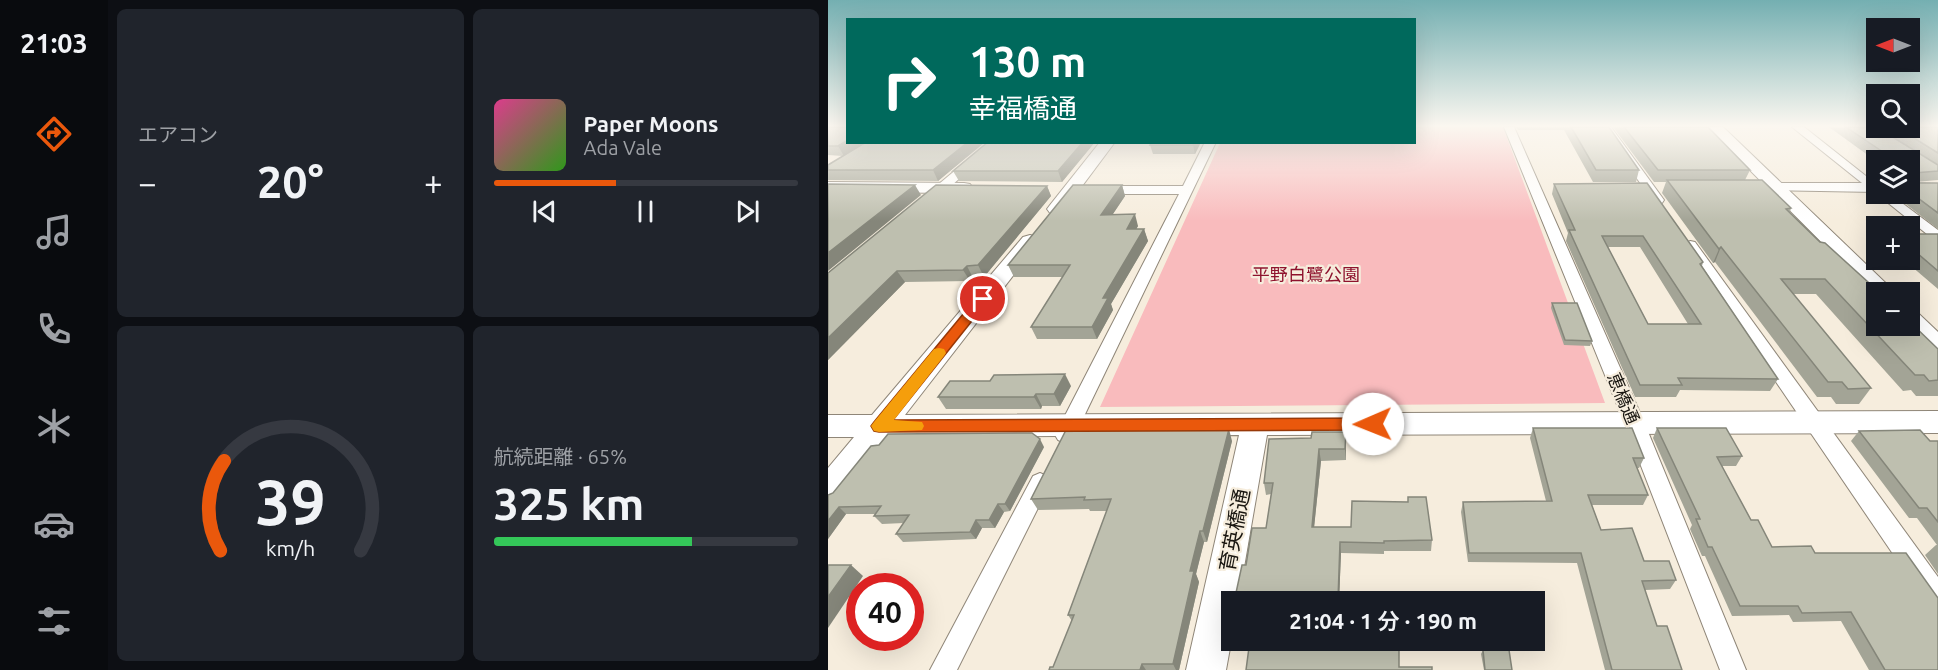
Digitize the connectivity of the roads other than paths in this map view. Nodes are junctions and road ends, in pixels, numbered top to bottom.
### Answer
1 (977, 158) edge
2 (1097, 158) edge
3 (1203, 158) edge
4 (1524, 158) edge
5 (1628, 158) edge
6 (1746, 158) edge
7 (1837, 158) edge
8 (1866, 180) edge
9 (828, 187) edge
10 (942, 188) junction
11 (1754, 188) edge
12 (1777, 188) junction
13 (977, 189) edge
14 (1075, 189) junction
15 (1866, 189) edge
16 (1188, 190) junction
17 (924, 202) edge
18 (1896, 204) edge
19 (1938, 236) edge
20 (1874, 282) edge
21 (1920, 328) edge
22 (1938, 346) edge
23 (1634, 422) junction
24 (1814, 422) junction
25 (1938, 422) edge
26 (1070, 424) junction
27 (1255, 425) junction
28 (828, 426) edge
29 (879, 426) junction
30 (828, 490) edge
31 (1938, 598) edge
32 (943, 670) edge
33 (1206, 670) edge
34 (1733, 670) edge

1 - 10 street
2 - 14 street
3 - 16 street
4 - 23 street, 恵橋通
5 - 24 street
6 - 12 street
7 - 8 street
9 - 10 street
10 - 13 street
10 - 17 street
11 - 12 street
12 - 15 street
12 - 20 street
14 - 16 street
14 - 29 street
16 - 26 street
18 - 19 street
21 - 22 street
23 - 24 street
23 - 27 street
23 - 34 street, 恵橋通
24 - 25 street
24 - 31 street
26 - 27 street
26 - 29 street
26 - 32 street
27 - 33 street, 育英橋通
28 - 29 street
29 - 30 street

